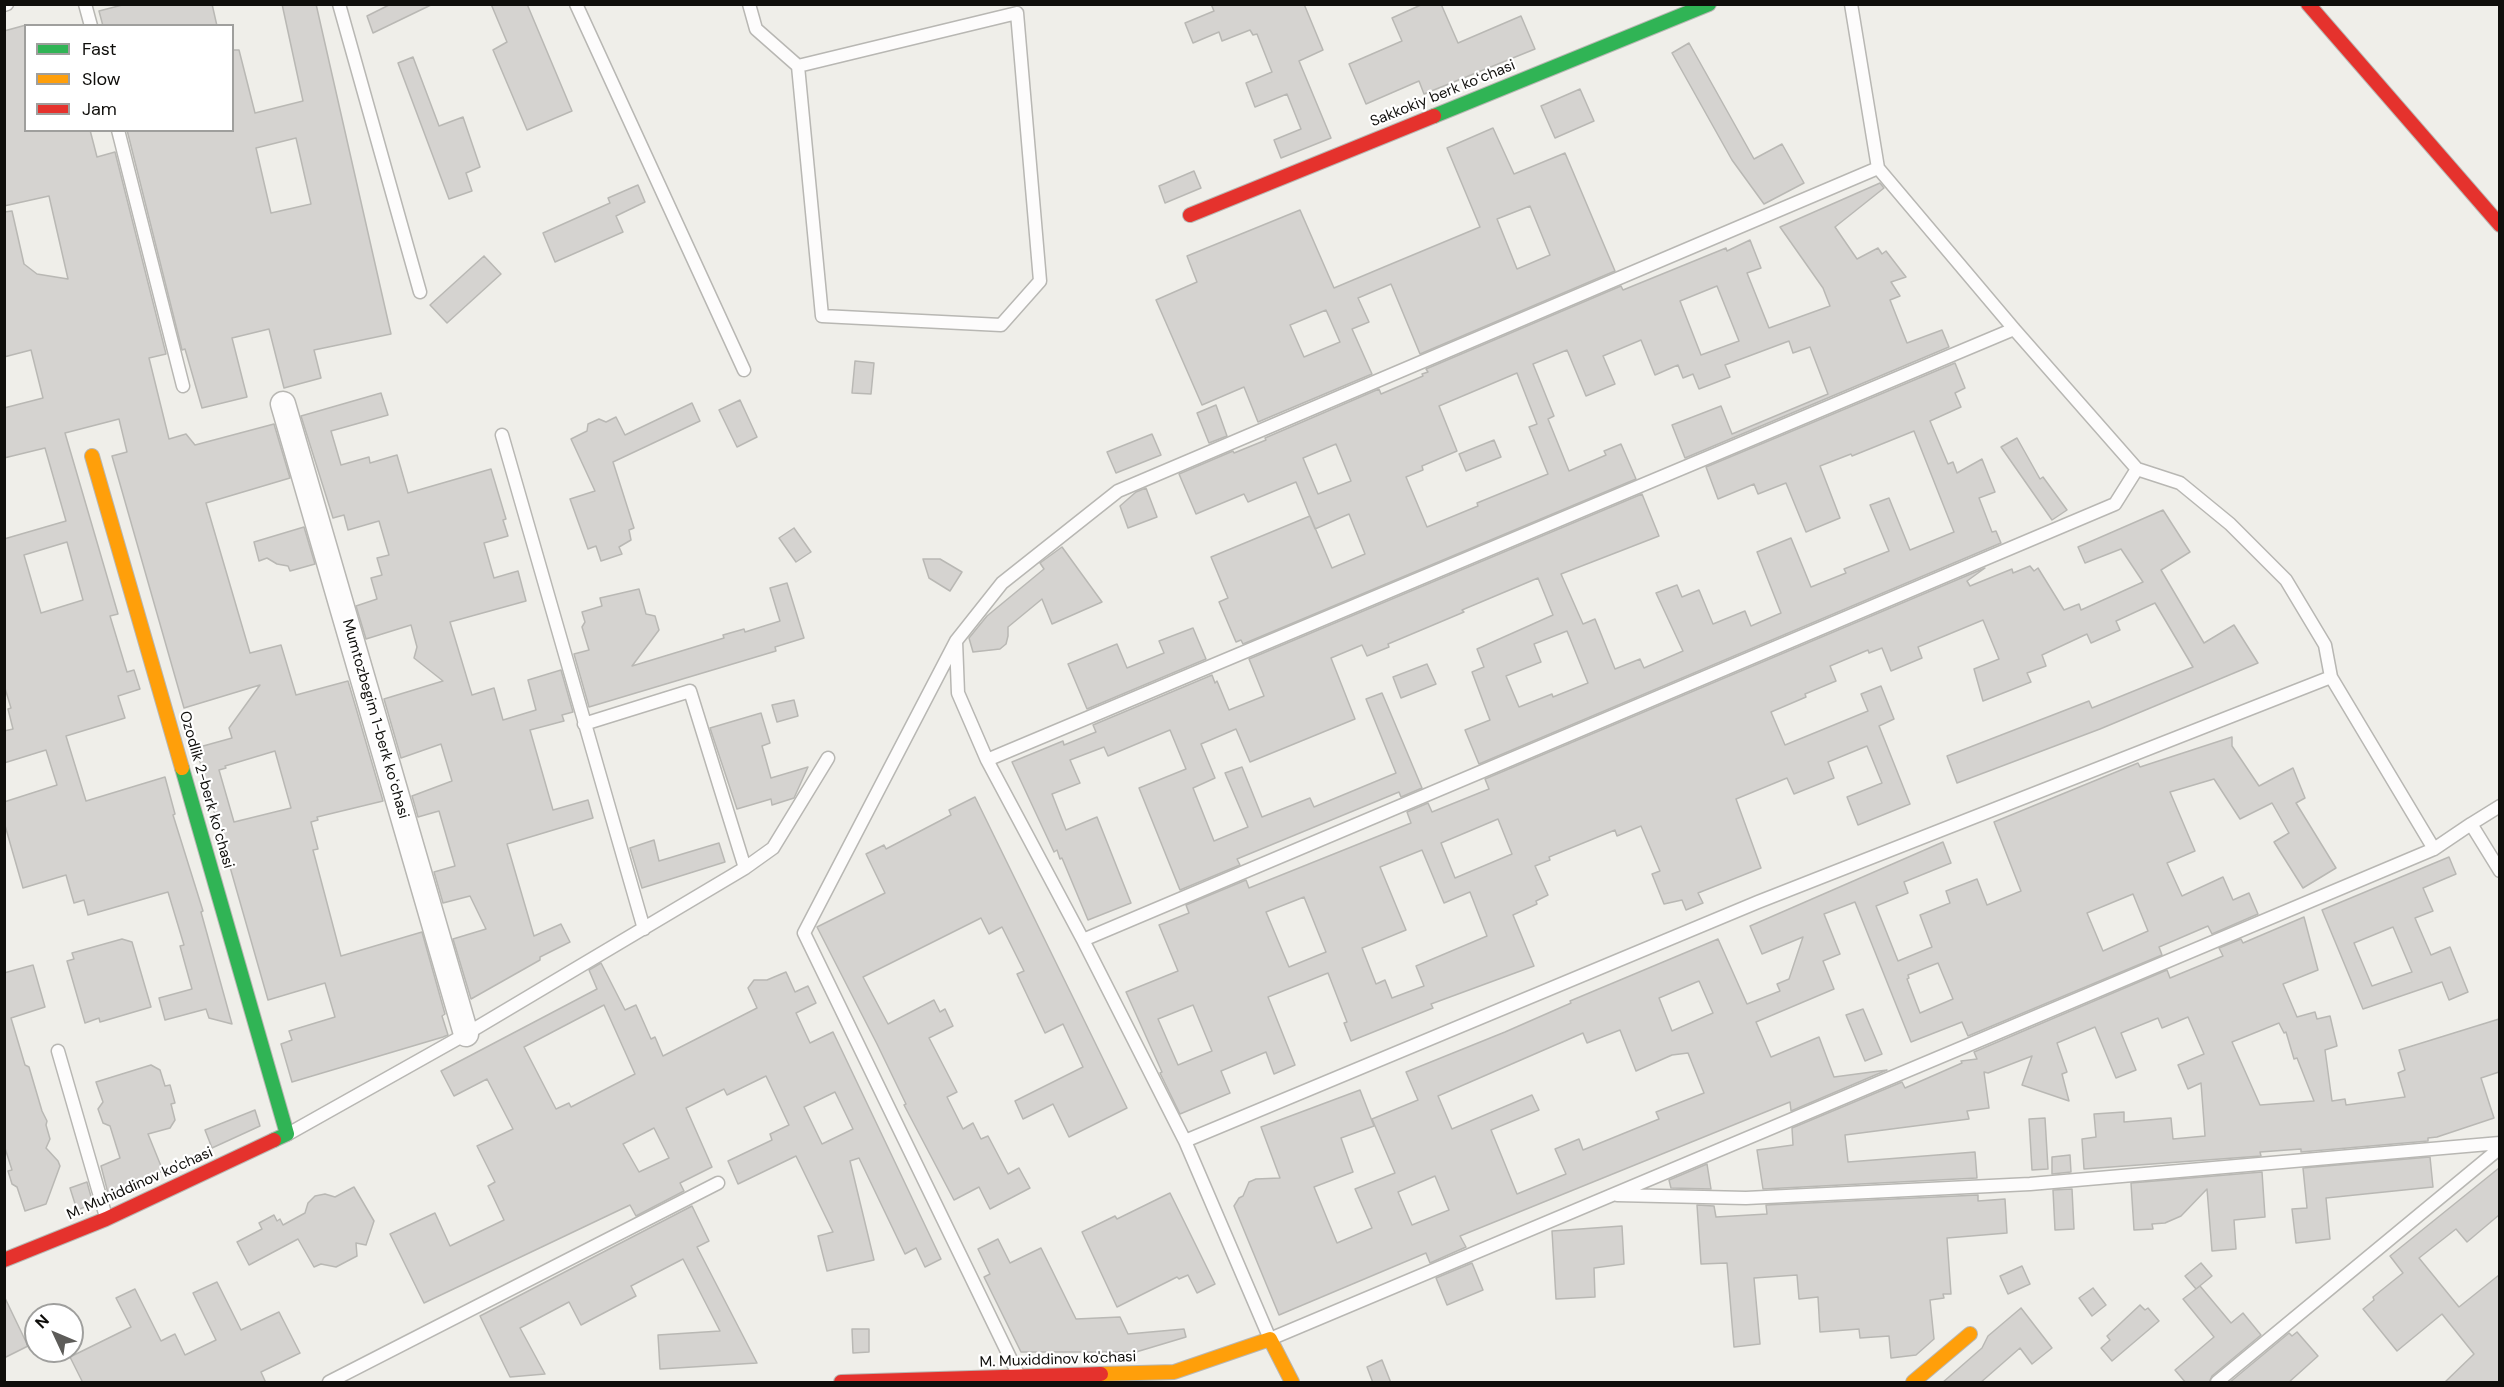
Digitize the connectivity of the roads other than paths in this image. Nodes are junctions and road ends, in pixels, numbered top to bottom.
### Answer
1 (85, 4) edge
2 (339, 4) edge
3 (576, 4) edge
4 (749, 4) edge
5 (1709, 4) edge
6 (1851, 4) edge
7 (2308, 4) edge
8 (90, 24) edge
9 (798, 66) junction
10 (119, 132) edge
11 (1878, 168) junction
12 (1190, 215) dead end
13 (2499, 225) edge
14 (420, 292) dead end
15 (2013, 329) junction
16 (744, 370) dead end
17 (183, 386) dead end
18 (283, 404) dead end
19 (502, 435) dead end
20 (92, 456) dead end
21 (2137, 469) junction
22 (956, 642) junction
23 (2331, 677) junction
24 (584, 724) junction
25 (828, 758) dead end
26 (987, 760) junction
27 (2499, 806) edge
28 (2471, 824) junction
29 (2434, 849) junction
30 (745, 868) junction
31 (2499, 871) edge
32 (644, 929) junction
33 (1083, 940) junction
34 (466, 1034) junction
35 (58, 1051) dead end
36 (287, 1134) junction
37 (1185, 1141) junction
38 (2499, 1143) edge
39 (2499, 1148) edge
40 (718, 1182) dead end
41 (1613, 1195) junction
42 (106, 1219) junction
43 (4, 1260) edge
44 (1970, 1334) dead end
45 (1270, 1339) junction
46 (1019, 1378) junction
47 (329, 1383) edge
48 (841, 1383) edge
49 (1292, 1383) edge
50 (1913, 1383) edge
51 (2217, 1383) edge

1 - 8 lane
2 - 14 lane
3 - 16 lane
4 - 9 lane
5 - 12 street, Sakkokiy berk koʻchasi
6 - 11 lane
7 - 13 street
9 - 9 lane
10 - 17 lane
11 - 15 lane
11 - 22 lane
15 - 21 lane
15 - 26 lane
18 - 34 street, Mumtozbegim 1-berk koʻchasi
19 - 24 lane
20 - 36 street, Ozodlik 2-berk koʻchasi
21 - 23 lane
21 - 33 lane
22 - 26 lane
22 - 46 lane
23 - 29 lane
23 - 37 lane
24 - 30 lane
24 - 32 lane
25 - 30 lane
26 - 33 lane
27 - 28 lane
28 - 29 lane
28 - 31 lane
29 - 41 lane
30 - 32 lane
32 - 34 lane
33 - 37 lane
34 - 36 lane
35 - 42 lane
36 - 42 street, M. Muhiddinov ko'chasi
37 - 45 lane
38 - 41 lane
39 - 51 lane
40 - 47 lane
41 - 45 lane
42 - 43 street, M. Muhiddinov ko'chasi
44 - 50 street
45 - 46 street, M. Muxiddinov ko'chasi
45 - 49 street
46 - 48 street, M. Muxiddinov ko'chasi

